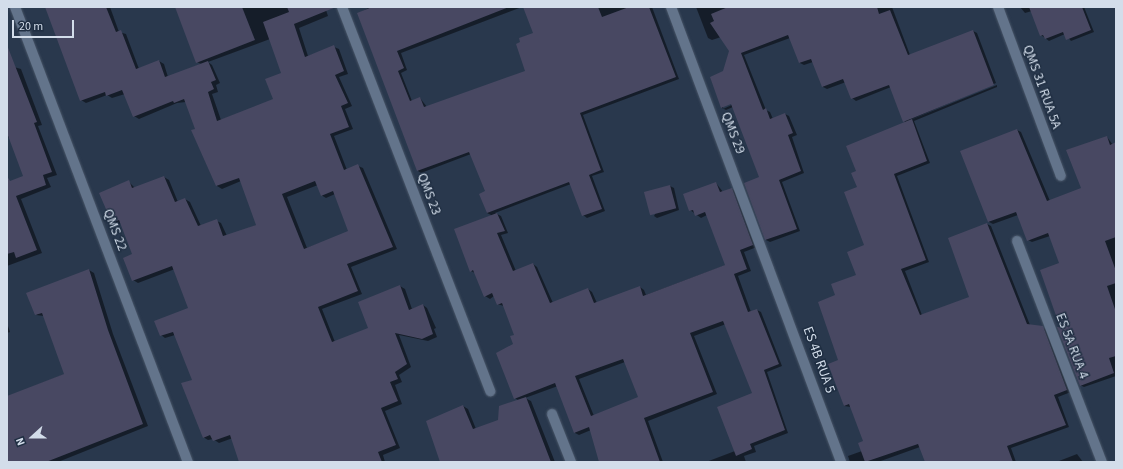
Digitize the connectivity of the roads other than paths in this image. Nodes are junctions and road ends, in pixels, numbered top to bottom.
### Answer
1 (15, 7) edge
2 (342, 7) edge
3 (671, 7) edge
4 (998, 7) edge
5 (1061, 176) dead end
6 (1017, 241) dead end
7 (769, 268) joint
8 (490, 391) dead end
9 (552, 414) dead end
10 (188, 462) edge
11 (570, 462) edge
12 (841, 462) edge
13 (1102, 462) edge

1 - 10 street, QMS 22
2 - 8 street, QMS 23
3 - 7 street, QMS 29
4 - 5 street, QMS 31 RUA 5A
6 - 13 street, ES 5A RUA 4
7 - 12 street, ES 4B RUA 5
9 - 11 street

